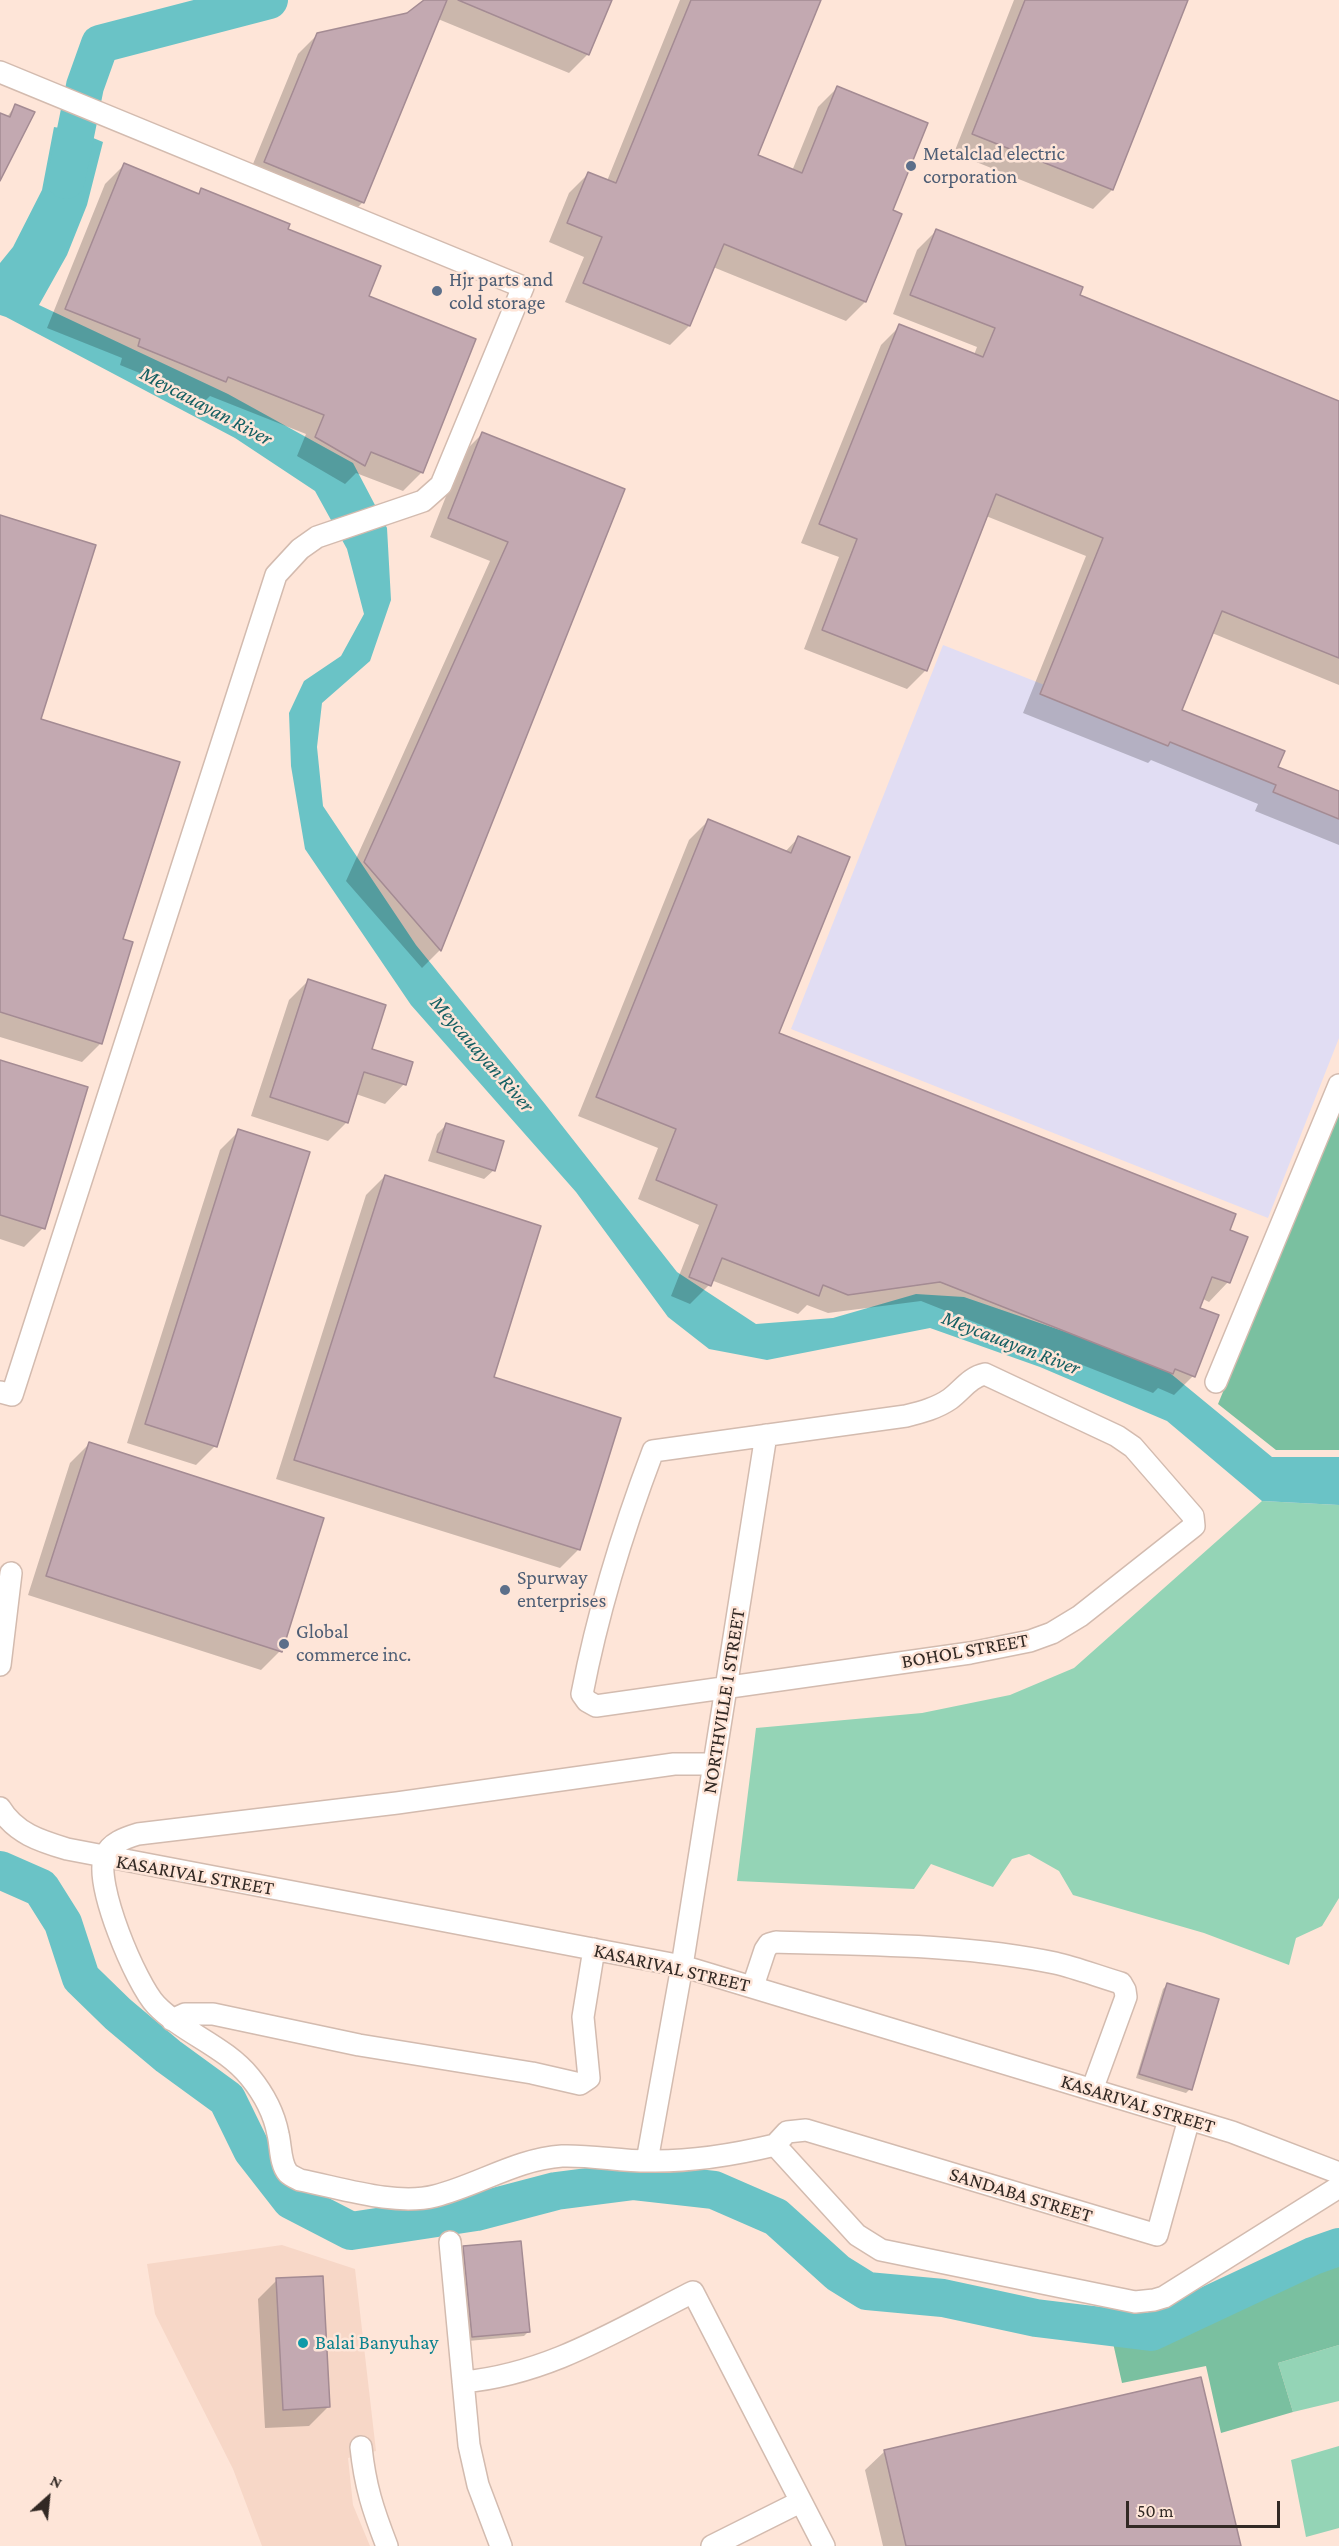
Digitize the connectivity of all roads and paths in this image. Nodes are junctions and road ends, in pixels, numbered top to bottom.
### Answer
1 (0, 72) edge
2 (1339, 1085) edge
3 (1216, 1382) dead end
4 (0, 1392) edge
5 (766, 1435) junction
6 (11, 1574) dead end
7 (0, 1665) edge
8 (726, 1687) junction
9 (714, 1764) junction
10 (0, 1808) edge
11 (104, 1858) junction
12 (594, 1949) junction
13 (682, 1966) junction
14 (753, 1986) junction
15 (172, 2020) junction
16 (1092, 2090) junction
17 (1189, 2119) junction
18 (775, 2145) junction
19 (647, 2161) junction
20 (1339, 2172) edge
21 (1339, 2187) edge
22 (450, 2242) dead end
23 (463, 2382) junction
24 (361, 2447) dead end
25 (800, 2502) junction
26 (387, 2546) edge
27 (501, 2546) edge
28 (712, 2546) edge
29 (824, 2546) edge

1 - 4 street
2 - 3 street
5 - 8 street, NORTHVILLE 1 STREET
5 - 8 street
5 - 8 street, BOHOL STREET
6 - 7 street
8 - 9 street, NORTHVILLE 1 STREET
9 - 11 street
9 - 13 street, NORTHVILLE 1 STREET
10 - 11 street, KASARIVAL STREET
11 - 12 street, KASARIVAL STREET
11 - 15 street
12 - 13 street, KASARIVAL STREET
12 - 15 street
13 - 14 street, KASARIVAL STREET
13 - 19 street, NORTHVILLE 1 STREET
14 - 16 street, KASARIVAL STREET
14 - 16 street
15 - 19 street
16 - 17 street, KASARIVAL STREET
17 - 18 street, SANDABA STREET
17 - 20 street, KASARIVAL STREET
18 - 19 street
18 - 21 street
22 - 23 street
23 - 25 street
23 - 27 street
24 - 26 street
25 - 28 street
25 - 29 street

